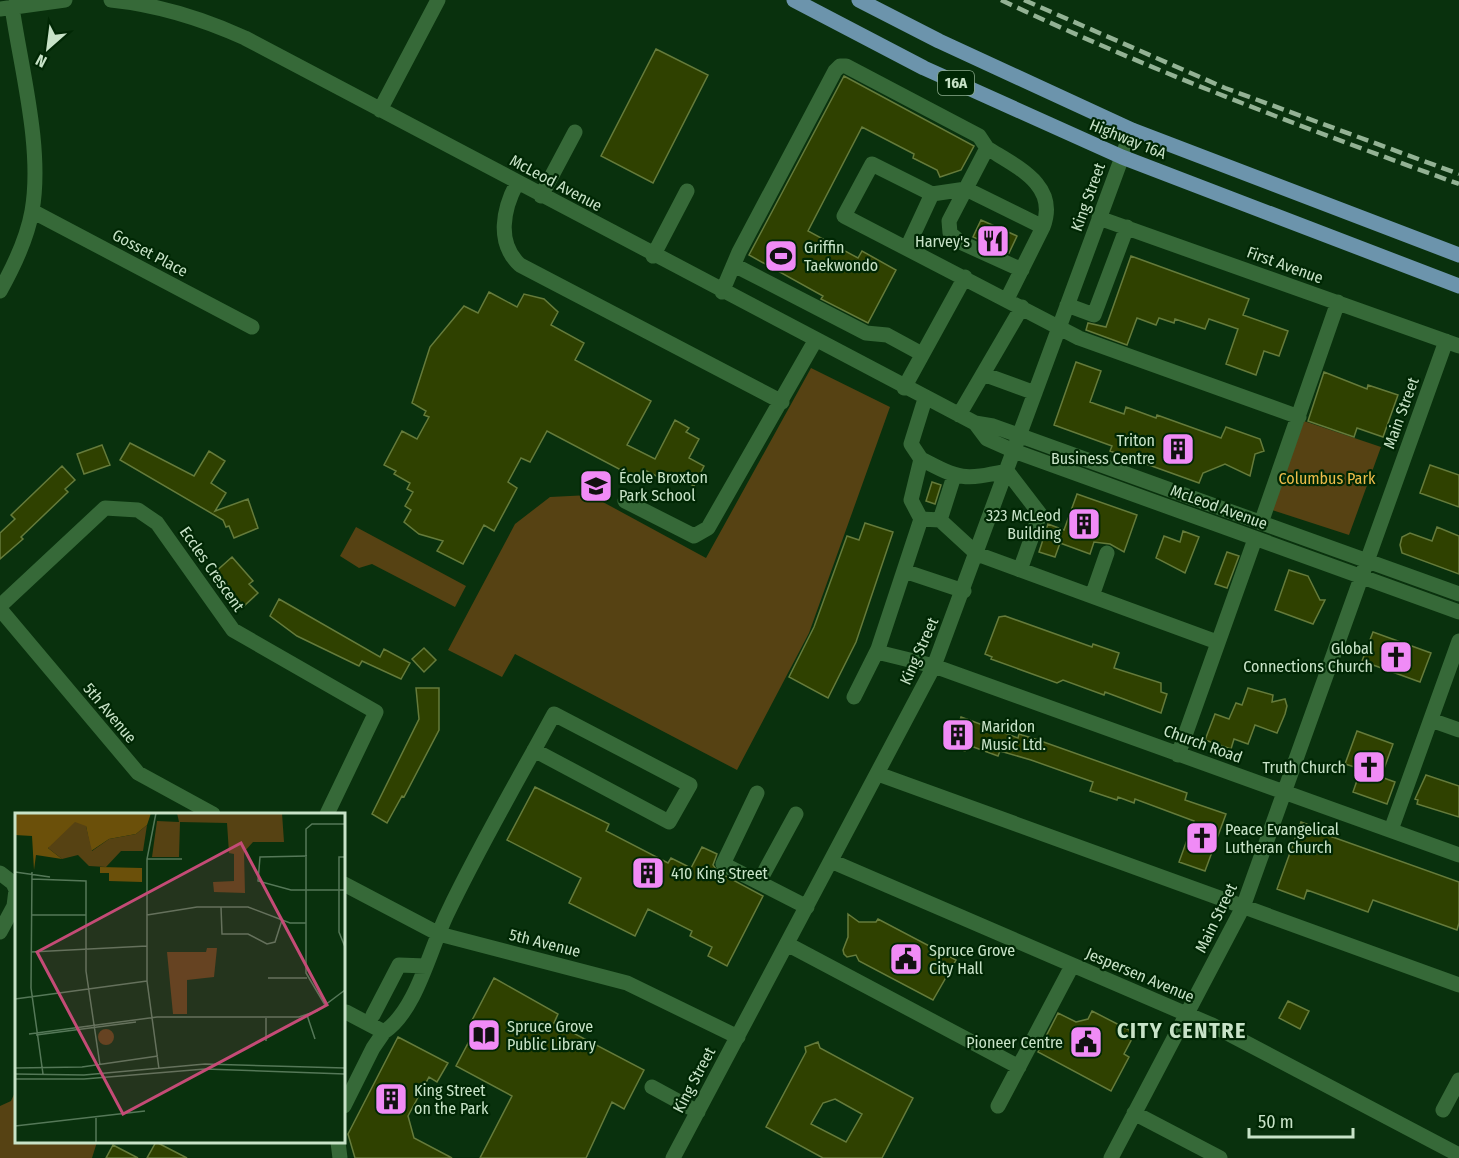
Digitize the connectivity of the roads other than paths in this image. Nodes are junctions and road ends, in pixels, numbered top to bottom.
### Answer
1 (66, 0) edge
2 (111, 0) edge
3 (438, 0) edge
4 (794, 0) edge
5 (859, 0) edge
6 (142, 2) edge
7 (6, 8) edge
8 (380, 110) junction
9 (1132, 130) junction
10 (574, 132) dead end
11 (987, 148) junction
12 (1122, 157) junction
13 (517, 183) junction
14 (966, 189) junction
15 (687, 191) dead end
16 (932, 194) junction
17 (541, 196) junction
18 (32, 211) junction
19 (1099, 218) junction
20 (1043, 227) junction
21 (1126, 227) junction
22 (907, 248) junction
23 (1459, 255) edge
24 (653, 256) junction
25 (736, 266) junction
26 (1022, 270) junction
27 (965, 277) junction
28 (1459, 286) edge
29 (0, 291) edge
30 (722, 292) junction
31 (1007, 299) junction
32 (1338, 302) junction
33 (1067, 305) junction
34 (1022, 307) junction
35 (252, 327) dead end
36 (1058, 329) junction
37 (815, 341) junction
38 (1453, 344) edge
39 (922, 354) junction
40 (983, 374) junction
41 (904, 388) junction
42 (1035, 393) junction
43 (925, 399) junction
44 (782, 402) junction
45 (959, 416) junction
46 (1299, 417) junction
47 (975, 423) junction
48 (1020, 435) junction
49 (1014, 451) junction
50 (921, 459) junction
51 (1007, 471) junction
52 (954, 476) junction
53 (625, 501) dead end
54 (921, 519) junction
55 (939, 520) junction
56 (1261, 522) junction
57 (1255, 539) junction
58 (1107, 553) dead end
59 (977, 554) junction
60 (1366, 561) junction
61 (1020, 570) junction
62 (904, 571) junction
63 (1361, 577) junction
64 (964, 591) junction
65 (1459, 594) edge
66 (1092, 596) junction
67 (0, 608) edge
68 (1459, 612) edge
69 (1459, 641) edge
70 (1217, 642) junction
71 (877, 652) junction
72 (934, 666) junction
73 (854, 697) dead end
74 (1431, 720) junction
75 (1459, 730) edge
76 (534, 750) junction
77 (1178, 754) junction
78 (878, 774) junction
79 (1284, 792) junction
80 (757, 793) dead end
81 (211, 813) edge
82 (327, 813) edge
83 (796, 814) dead end
84 (1391, 830) junction
85 (1459, 855) edge
86 (831, 861) junction
87 (0, 873) edge
88 (759, 882) junction
89 (345, 885) edge
90 (15, 888) edge
91 (15, 898) edge
92 (807, 907) junction
93 (1243, 907) junction
94 (0, 932) edge
95 (439, 934) junction
96 (787, 944) junction
97 (426, 966) junction
98 (1072, 966) junction
99 (1459, 985) edge
100 (346, 1012) dead end
101 (1187, 1014) junction
102 (373, 1015) dead end
103 (384, 1032) junction
104 (738, 1037) junction
105 (1019, 1067) junction
106 (1459, 1080) edge
107 (652, 1087) dead end
108 (345, 1104) edge
109 (998, 1106) dead end
110 (1443, 1110) dead end
111 (698, 1112) junction
112 (1134, 1113) junction
113 (338, 1143) edge
114 (1459, 1155) edge
115 (340, 1158) edge
116 (673, 1158) edge
117 (1111, 1158) edge
118 (1220, 1158) edge

1 - 7 street
2 - 6 street, McLeod Avenue
3 - 8 street
4 - 12 main road, Highway 16A / 16A
5 - 9 main road, Highway 16A / 16A
6 - 8 street, McLeod Avenue
7 - 18 street
8 - 13 street, McLeod Avenue
9 - 12 street, King Street
9 - 23 main road, Highway 16A / 16A
10 - 17 street
11 - 14 street
11 - 20 street
11 - 25 street
12 - 19 street, King Street
12 - 28 main road, Highway 16A / 16A
13 - 17 street, McLeod Avenue
13 - 44 street
14 - 16 street
14 - 20 street
14 - 26 street
15 - 24 street
16 - 22 street
16 - 22 street
17 - 24 street, McLeod Avenue
18 - 29 street
18 - 35 street, Gosset Place
19 - 21 street, First Avenue
19 - 33 street, King Street
20 - 26 street
21 - 32 street, First Avenue
21 - 33 street
22 - 27 street
24 - 30 street, McLeod Avenue
25 - 30 street
25 - 39 street
26 - 31 street
27 - 31 street
27 - 39 street
30 - 37 street, McLeod Avenue
31 - 34 street
32 - 38 street, First Avenue
32 - 46 street
33 - 36 street, King Street
34 - 36 street
34 - 40 street
36 - 42 street, King Street
36 - 46 street
37 - 41 street, McLeod Avenue
37 - 44 street
38 - 60 street, Main Street
39 - 41 street
40 - 42 street
40 - 45 street
41 - 43 street, McLeod Avenue
42 - 48 street, King Street
43 - 45 street, McLeod Avenue
43 - 50 street
44 - 53 street
45 - 47 street, McLeod Avenue
46 - 56 street
47 - 48 street, McLeod Avenue
47 - 49 street, McLeod Avenue
48 - 49 street, King Street
48 - 56 street, McLeod Avenue
49 - 51 street, King Street
49 - 57 street, McLeod Avenue
50 - 52 street
50 - 54 street
51 - 52 street
51 - 59 street, King Street
51 - 61 street
52 - 55 street
54 - 55 street
54 - 62 street
55 - 59 street
56 - 60 street, McLeod Avenue
57 - 63 street, McLeod Avenue
57 - 70 street
58 - 66 street
59 - 61 street
59 - 64 street, King Street
60 - 63 street, Main Street
60 - 65 street, McLeod Avenue
61 - 66 street
62 - 64 street
62 - 71 street
63 - 68 street, McLeod Avenue
63 - 79 street, Main Street
64 - 72 street, King Street
66 - 70 street
67 - 81 street, 5th Avenue
67 - 82 street, Eccles Crescent
69 - 74 street
70 - 77 street
71 - 72 street, Church Road
71 - 73 street
72 - 77 street, Church Road
72 - 78 street, King Street
74 - 75 street
74 - 84 street
76 - 76 street
76 - 95 street
77 - 79 street, Church Road
78 - 86 street, King Street
78 - 93 street
79 - 84 street, Church Road
79 - 93 street, Main Street
80 - 88 street
83 - 88 street
84 - 85 street, Church Road
86 - 92 street, King Street
86 - 98 street, Jespersen Avenue
87 - 90 street
88 - 92 street
89 - 95 street, 5th Avenue
91 - 94 street
92 - 96 street, King Street
93 - 99 street
93 - 101 street, Main Street
95 - 97 street
95 - 104 street, 5th Avenue
96 - 104 street, King Street
96 - 105 street
97 - 102 street
97 - 103 street
98 - 101 street, Jespersen Avenue
98 - 105 street
100 - 103 street
101 - 112 street, Main Street
101 - 114 street, Jespersen Avenue
103 - 108 street
104 - 111 street, King Street
105 - 109 street
106 - 110 street
107 - 111 street
111 - 116 street, King Street
112 - 117 street, Main Street
112 - 118 street
113 - 115 street

